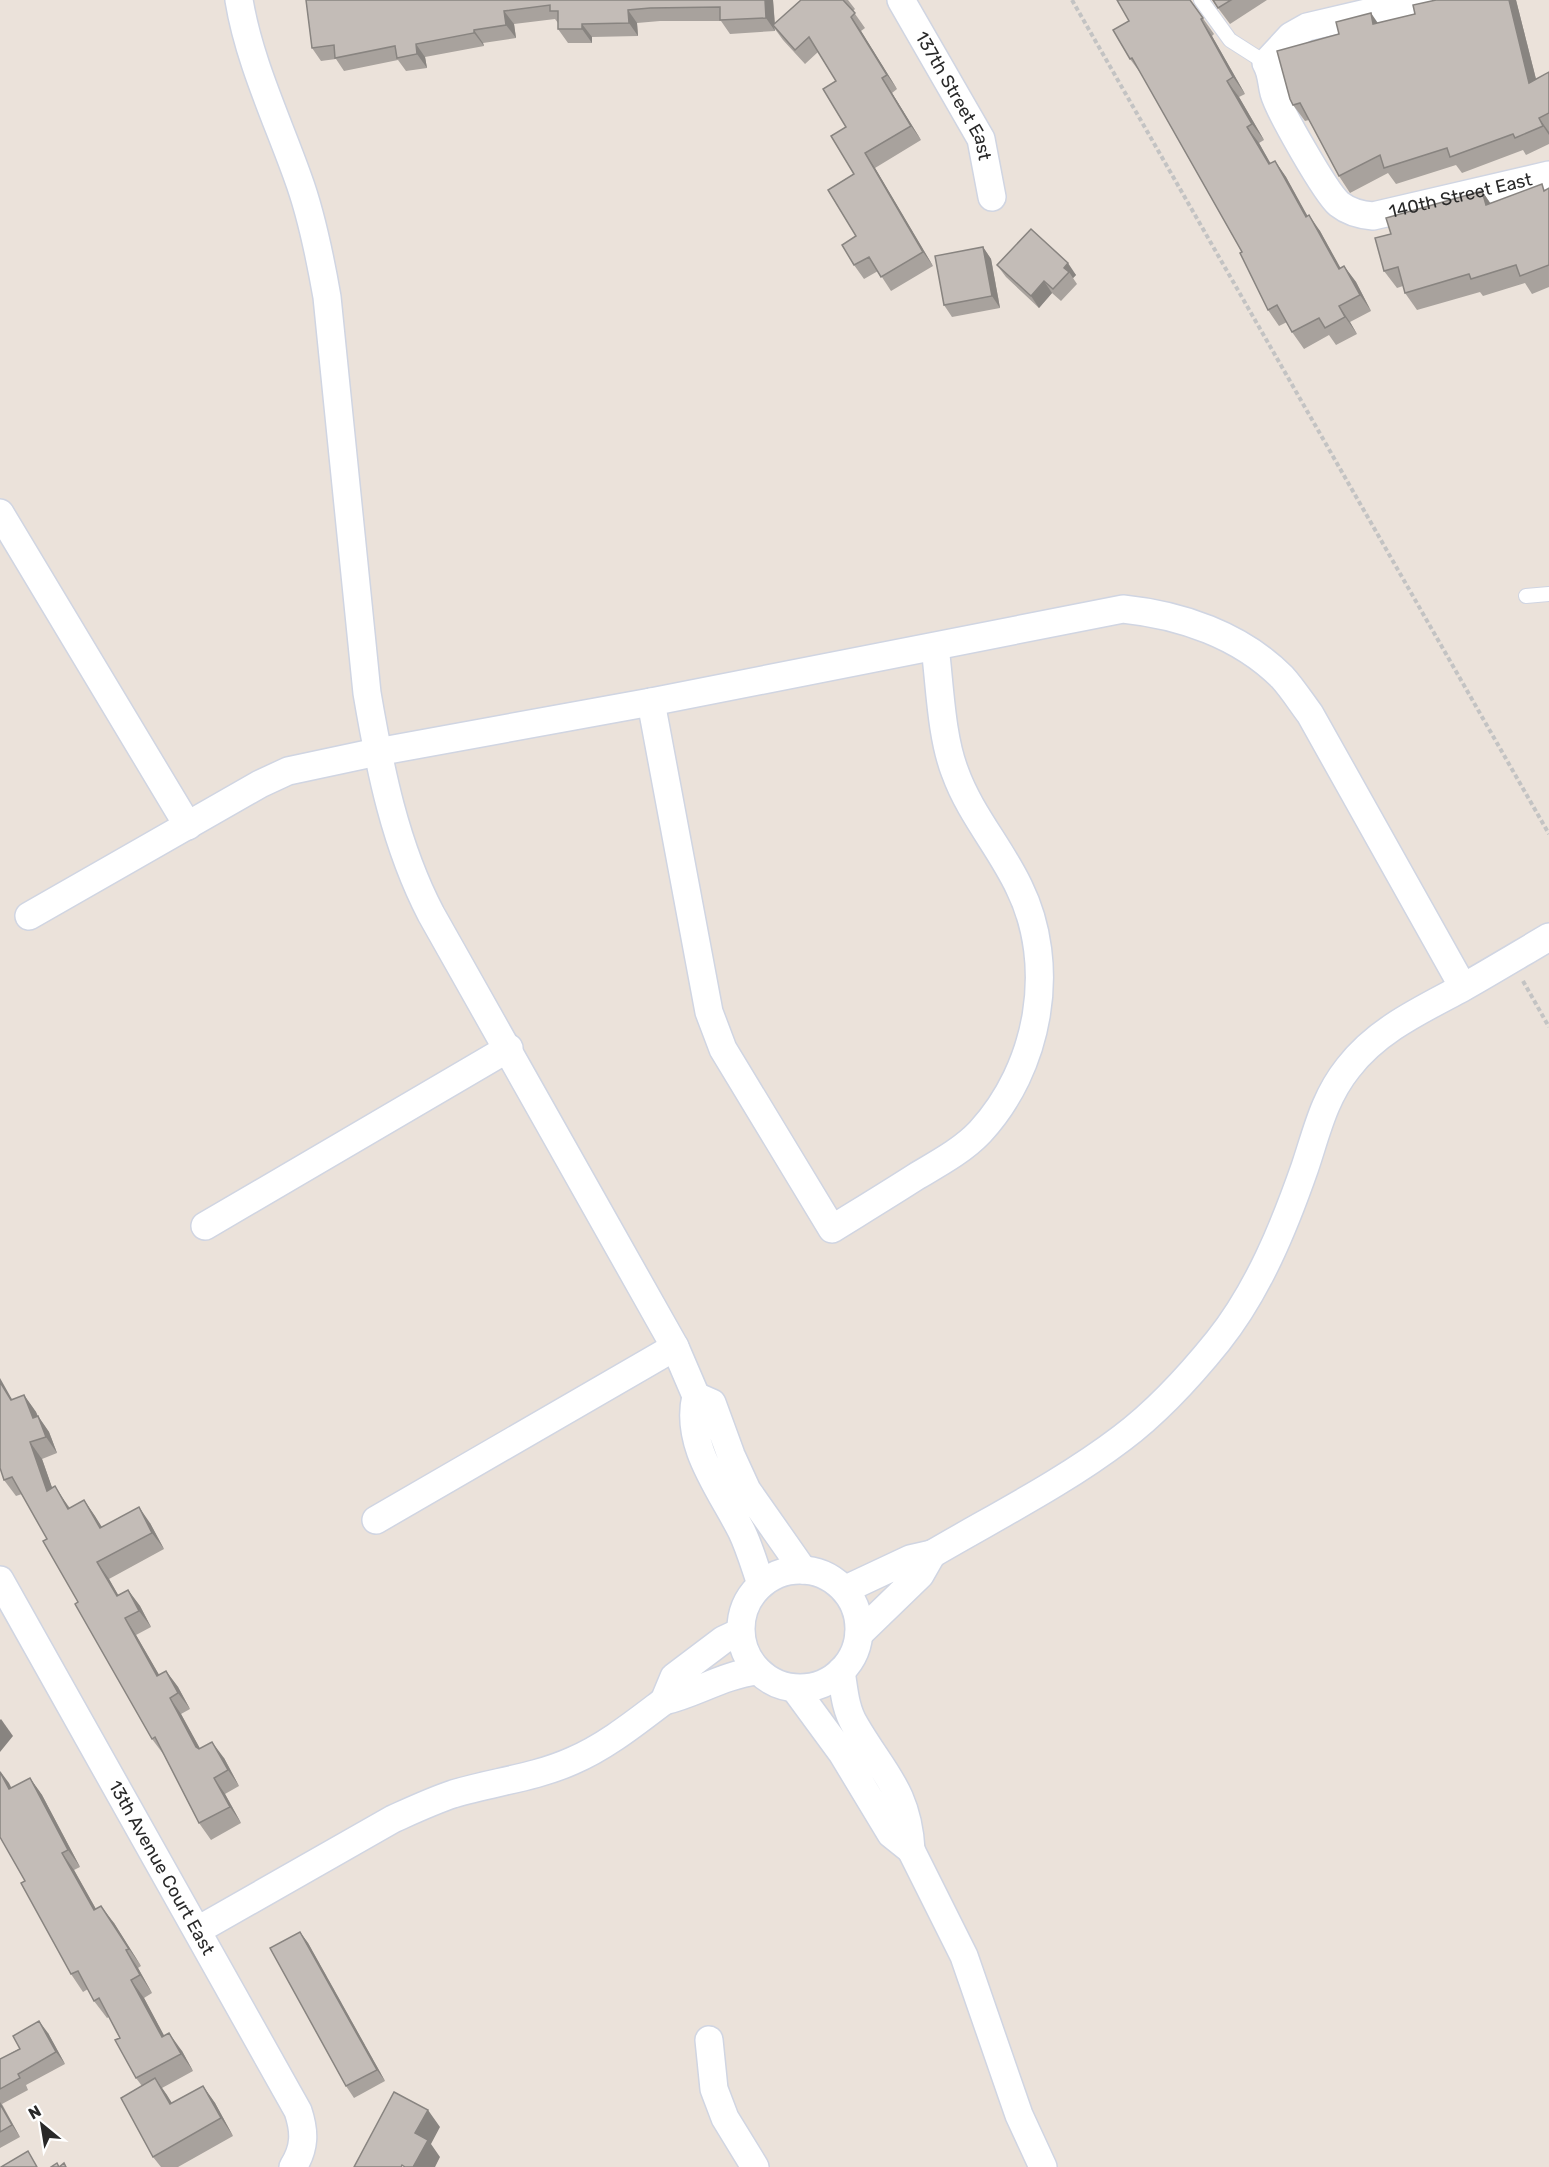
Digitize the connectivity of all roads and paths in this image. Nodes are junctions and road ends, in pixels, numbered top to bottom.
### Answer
1 (239, 0) edge
2 (901, 0) edge
3 (1072, 0) edge
4 (1201, 0) edge
5 (1422, 0) edge
6 (1266, 63) junction
7 (1549, 175) edge
8 (992, 197) dead end
9 (0, 513) edge
10 (1549, 594) edge
11 (1526, 596) dead end
12 (935, 647) junction
13 (651, 702) junction
14 (377, 752) junction
15 (188, 826) junction
16 (1549, 834) edge
17 (29, 916) dead end
18 (1549, 937) edge
19 (1511, 960) junction
20 (1464, 987) junction
21 (1549, 1027) edge
22 (509, 1048) junction
23 (205, 1226) dead end
24 (675, 1347) junction
25 (696, 1396) junction
26 (376, 1520) dead end
27 (932, 1554) junction
28 (803, 1570) junction
29 (761, 1584) junction
30 (846, 1589) junction
31 (4, 1595) edge
32 (740, 1632) junction
33 (859, 1634) junction
34 (757, 1671) junction
35 (842, 1671) junction
36 (795, 1689) junction
37 (664, 1701) junction
38 (910, 1850) junction
39 (198, 1930) junction
40 (710, 2040) dead end
41 (295, 2164) edge
42 (754, 2167) edge
43 (1043, 2167) edge

1 - 14 street
2 - 8 street, 137th Street East
3 - 16 path
4 - 6 lane
5 - 6 street
6 - 7 street, 140th Street East
9 - 15 street
10 - 11 lane
12 - 13 street
12 - 13 street
12 - 20 street
13 - 14 street
14 - 15 street
14 - 22 street
15 - 17 street
18 - 19 street
19 - 20 street
19 - 21 path
20 - 27 street
22 - 23 street
22 - 24 street
24 - 25 street
24 - 26 street
25 - 28 street
25 - 29 street
27 - 30 street
27 - 33 street
28 - 29 street
28 - 30 street
29 - 32 street
30 - 33 street
31 - 39 street, 13th Avenue Court East
32 - 34 street
32 - 37 street
33 - 35 street
34 - 36 street
34 - 37 street
35 - 36 street
35 - 38 street
36 - 38 street
37 - 39 street
38 - 43 street
39 - 41 street, 13th Avenue Court East
40 - 42 street

